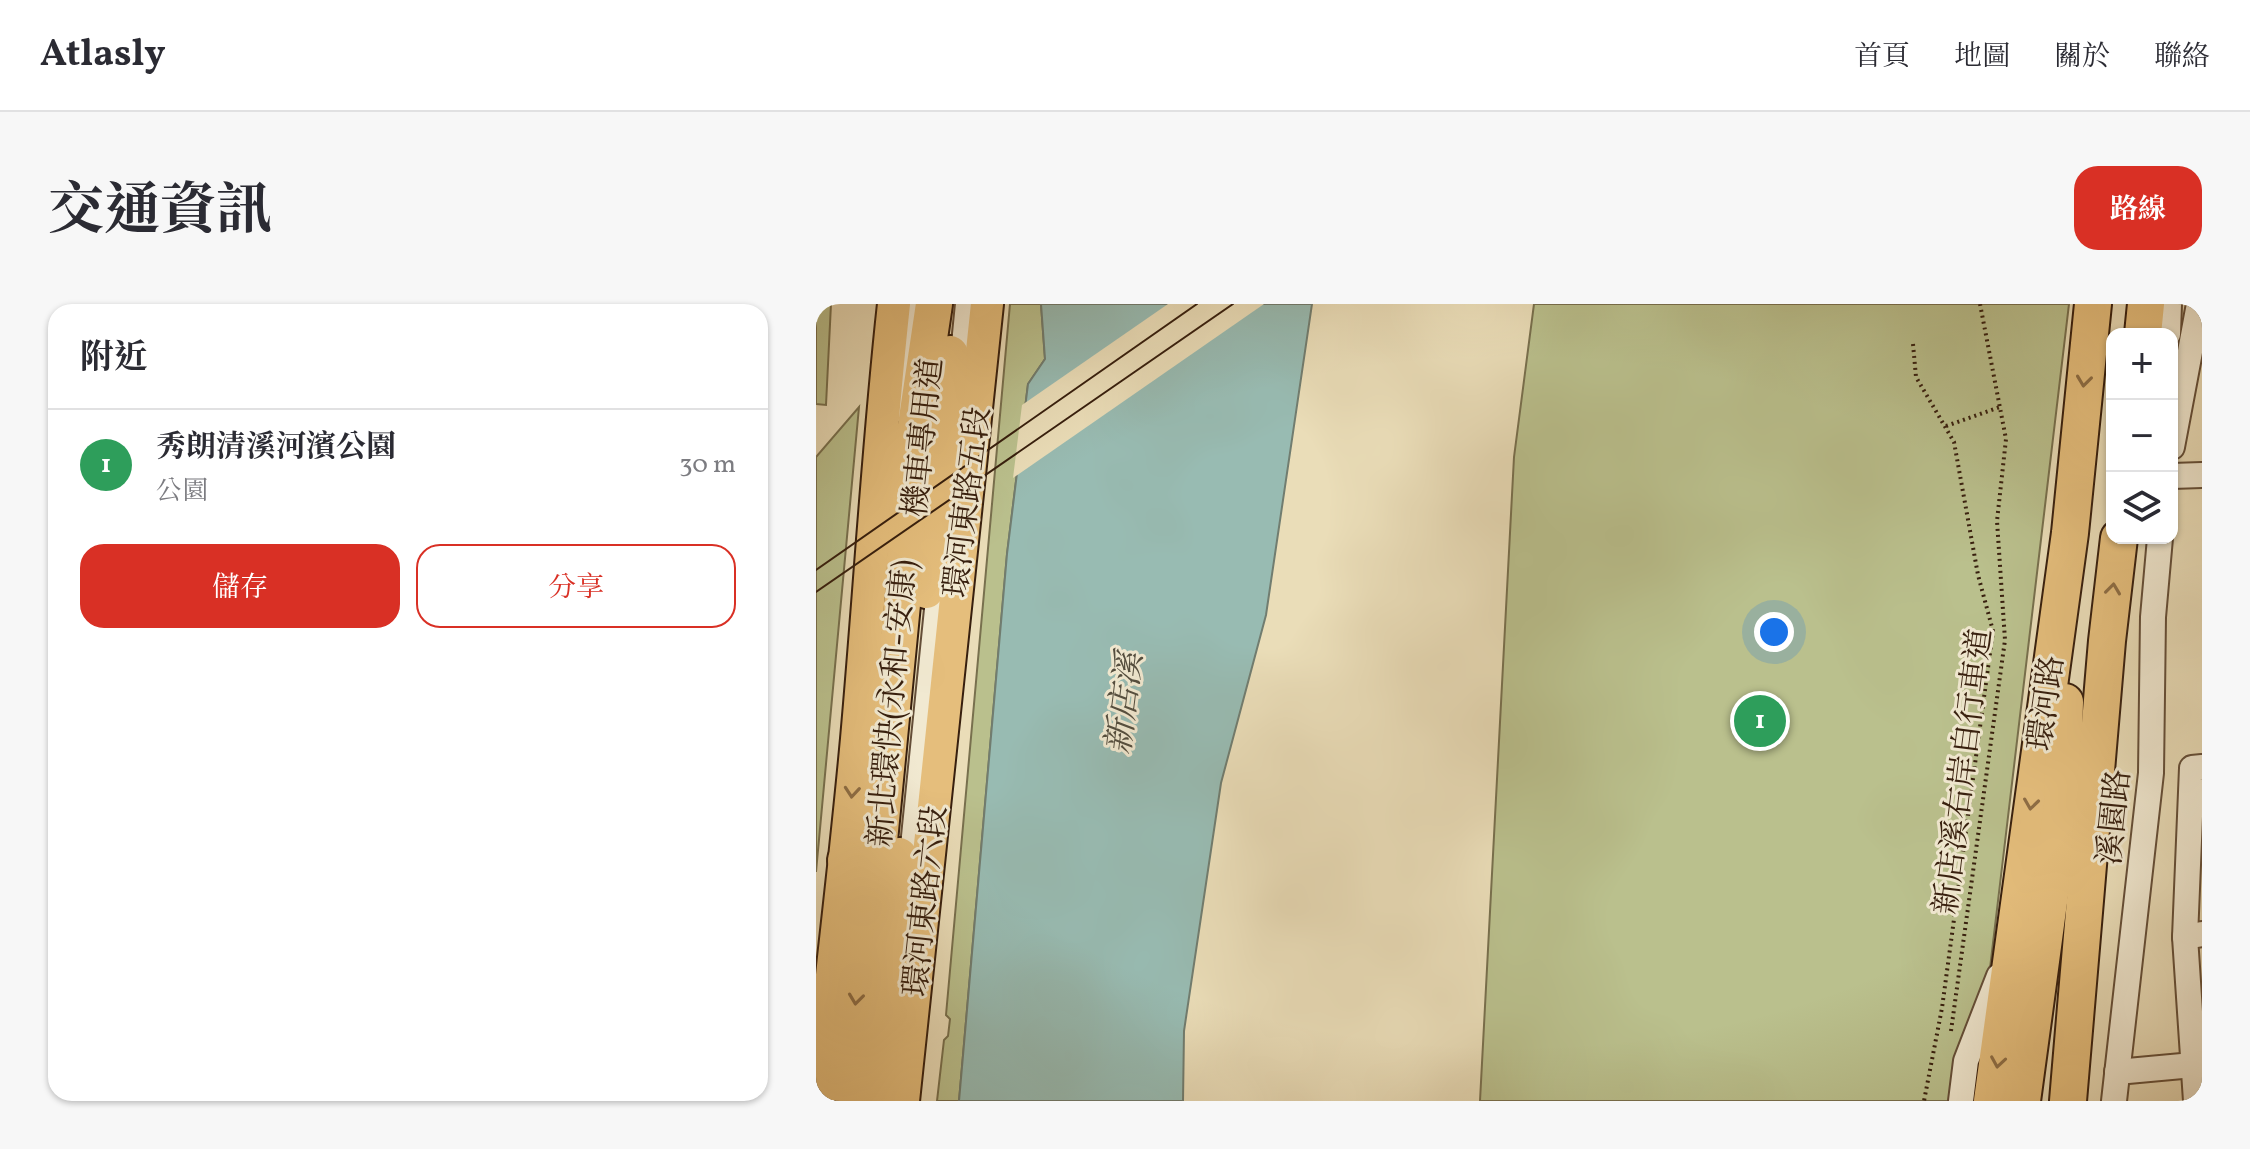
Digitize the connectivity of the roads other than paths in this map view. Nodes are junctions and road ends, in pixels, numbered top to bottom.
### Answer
1 (894, 304) edge
2 (913, 304) edge
3 (934, 304) edge
4 (955, 304) edge
5 (968, 304) edge
6 (987, 304) edge
7 (2093, 304) edge
8 (2146, 304) edge
9 (2169, 304) edge
10 (2199, 304) edge
11 (2144, 328) edge
12 (2168, 328) edge
13 (2178, 415) edge
14 (2202, 475) edge
15 (2178, 476) edge
16 (2070, 533) junction
17 (2118, 544) edge
18 (2159, 544) edge
19 (2107, 641) junction
20 (946, 701) joint
21 (857, 739) junction
22 (2197, 767) edge
23 (2151, 773) junction
24 (846, 860) junction
25 (865, 922) junction
26 (2017, 929) junction
27 (2194, 936) edge
28 (822, 1014) edge
29 (2193, 1065) junction
30 (2117, 1072) junction
31 (2038, 1077) edge
32 (818, 1101) edge
33 (844, 1101) edge
34 (874, 1101) edge
35 (886, 1101) edge
36 (903, 1101) edge
37 (1961, 1101) edge
38 (1992, 1101) edge
39 (2022, 1101) edge
40 (2068, 1101) edge
41 (2114, 1101) edge
42 (2196, 1101) edge

1 - 21 main road
2 - 21 street, 機車專用道
3 - 25 highway, 新北環快(永和-安康)
4 - 34 highway, 新北環快(永和-安康)
5 - 35 street, 機車專用道
6 - 20 main road, 環河東路五段
7 -> 16 highway, 環河路
8 - 11 highway
9 - 12 street
10 - 13 street
14 - 15 street
16 -> 26 highway, 環河路
16 - 31 highway
19 -> 17 highway, 環河路
18 - 23 street, 溪園路
19 - 31 highway
19 - 40 highway, 環河路
20 - 36 main road, 環河東路六段
21 -> 24 main road
22 - 23 street
22 - 27 street
23 - 30 street, 溪園路
24 - 25 highway
24 - 28 main road
25 -> 33 highway, 新北環快(永和-安康)
26 - 37 street
26 -> 38 highway, 環河路
27 - 29 street
28 - 32 main road
29 - 30 street
29 - 42 street
30 - 41 street, 溪園路
31 - 39 highway

